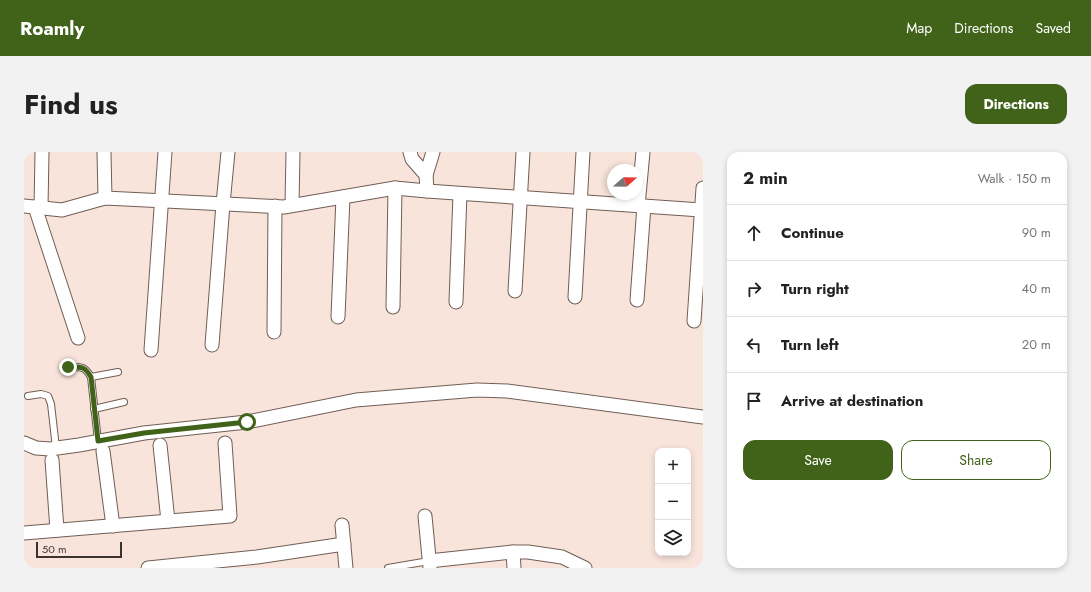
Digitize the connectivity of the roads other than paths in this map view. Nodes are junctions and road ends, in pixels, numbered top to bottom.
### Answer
1 (42, 152) edge
2 (104, 152) edge
3 (165, 152) edge
4 (228, 152) edge
5 (293, 152) edge
6 (410, 152) edge
7 (433, 152) edge
8 (523, 152) edge
9 (583, 152) edge
10 (643, 152) edge
11 (426, 174) junction
12 (395, 188) junction
13 (703, 188) edge
14 (427, 192) junction
15 (460, 194) junction
16 (343, 197) junction
17 (104, 198) junction
18 (520, 198) junction
19 (161, 201) junction
20 (581, 202) junction
21 (223, 204) junction
22 (275, 206) junction
23 (292, 206) junction
24 (641, 206) junction
25 (33, 207) edge
26 (701, 210) junction
27 (701, 253) edge
28 (514, 291) dead end
29 (575, 297) dead end
30 (637, 300) dead end
31 (456, 302) dead end
32 (393, 307) dead end
33 (338, 317) dead end
34 (694, 321) dead end
35 (274, 332) dead end
36 (78, 338) dead end
37 (212, 345) dead end
38 (151, 350) dead end
39 (68, 367) dead end
40 (118, 372) dead end
41 (91, 377) junction
42 (28, 396) dead end
43 (124, 402) dead end
44 (94, 409) junction
45 (703, 417) edge
46 (24, 443) edge
47 (225, 443) dead end
48 (160, 445) dead end
49 (101, 446) junction
50 (54, 454) junction
51 (424, 516) dead end
52 (168, 521) junction
53 (342, 524) dead end
54 (113, 526) junction
55 (57, 530) junction
56 (24, 533) edge
57 (344, 544) junction
58 (513, 552) junction
59 (258, 562) edge
60 (430, 564) edge
61 (148, 568) edge
62 (346, 568) edge
63 (388, 568) edge
64 (514, 568) edge
65 (585, 568) edge

1 - 25 street
2 - 17 street
3 - 19 street
4 - 21 street
5 - 23 street
6 - 11 street
7 - 11 street
8 - 18 street
9 - 20 street
10 - 24 street
11 - 14 street
12 - 14 street
12 - 16 street
12 - 32 street
13 - 26 street
14 - 15 street
15 - 18 street
15 - 31 street
16 - 23 street
16 - 33 street
17 - 19 street
17 - 25 street
18 - 20 street
18 - 28 street
19 - 21 street
19 - 38 street
20 - 24 street
20 - 29 street
21 - 22 street
21 - 37 street
22 - 23 street
22 - 35 street
24 - 26 street
24 - 30 street
25 - 36 street
26 - 27 street
27 - 34 street
39 - 41 lane
40 - 41 lane
41 - 44 lane
42 - 50 lane
43 - 44 lane
44 - 49 lane
45 - 49 street
46 - 50 street
47 - 52 street
48 - 52 street
49 - 50 street
49 - 54 street
50 - 55 street
51 - 60 street
52 - 54 street
53 - 57 street
54 - 55 street
55 - 56 street
57 - 59 street
57 - 62 street
58 - 60 street
58 - 64 street
58 - 65 street
59 - 61 street
60 - 63 lane

